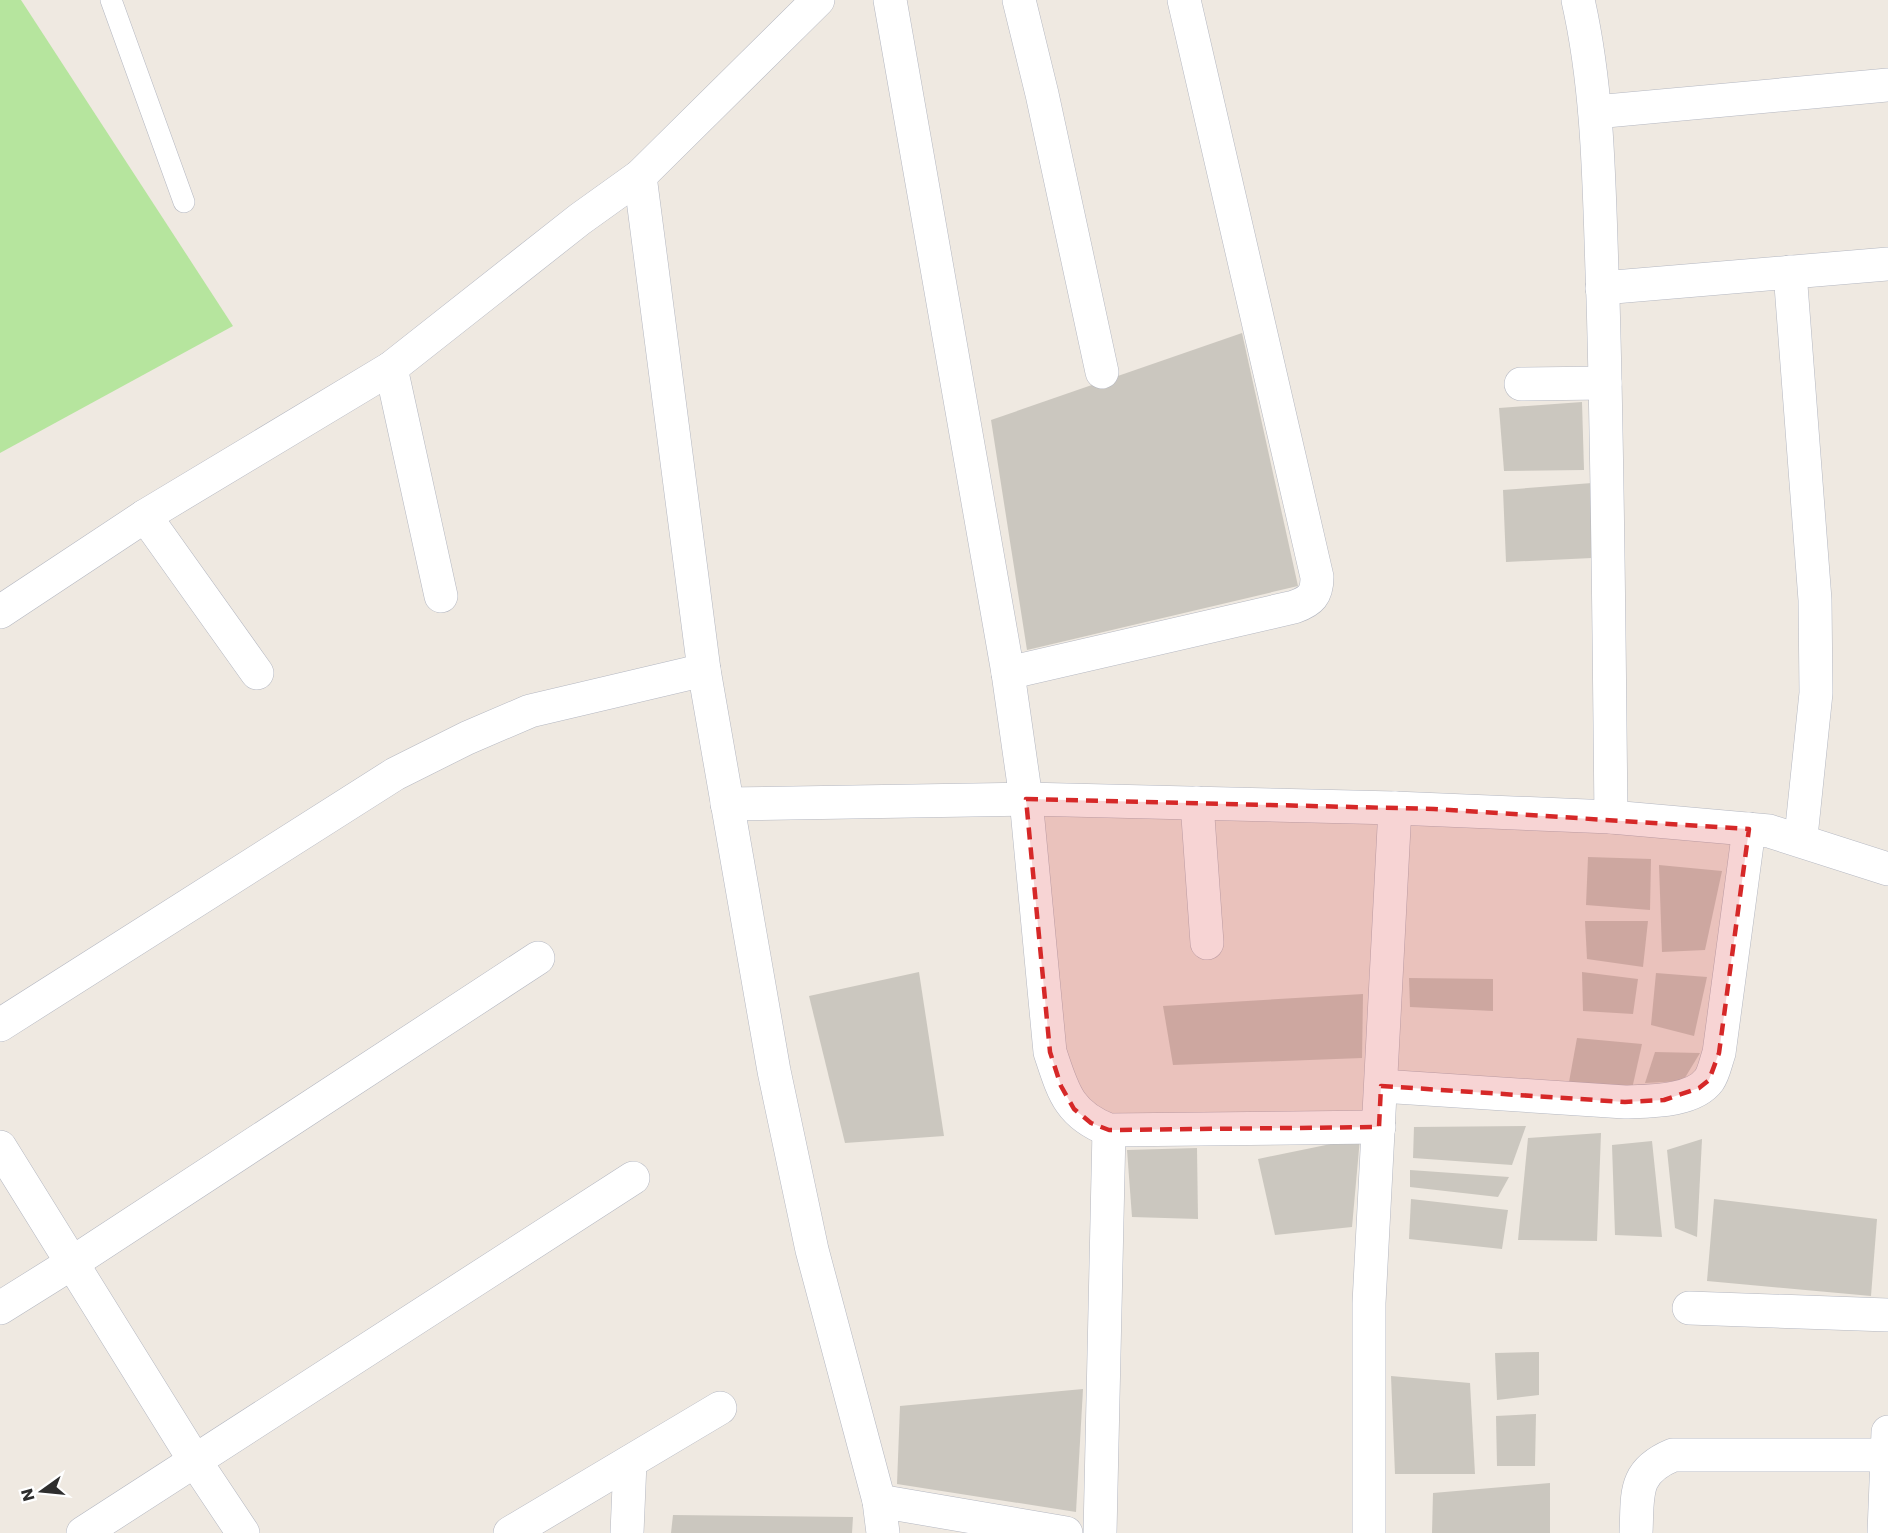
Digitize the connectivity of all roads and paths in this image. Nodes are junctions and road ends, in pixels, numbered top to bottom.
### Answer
1 (111, 0) edge
2 (818, 0) edge
3 (890, 0) edge
4 (1019, 0) edge
5 (1184, 0) edge
6 (1578, 0) edge
7 (1888, 86) edge
8 (1595, 112) junction
9 (640, 176) junction
10 (184, 202) dead end
11 (1888, 264) edge
12 (1790, 272) junction
13 (1602, 288) junction
14 (391, 368) junction
15 (1102, 372) dead end
16 (1605, 383) junction
17 (1521, 384) dead end
18 (145, 516) junction
19 (441, 597) dead end
20 (0, 612) edge
21 (704, 670) junction
22 (257, 673) dead end
23 (1008, 673) junction
24 (1026, 799) junction
25 (1197, 803) junction
26 (727, 804) junction
27 (1395, 808) junction
28 (1611, 817) junction
29 (1803, 828) dead end
30 (1749, 830) junction
31 (1888, 869) edge
32 (1207, 943) dead end
33 (538, 958) dead end
34 (0, 1025) edge
35 (1381, 1086) junction
36 (1379, 1126) junction
37 (1109, 1130) junction
38 (0, 1147) edge
39 (633, 1178) dead end
40 (72, 1263) junction
41 (0, 1308) edge
42 (1689, 1308) dead end
43 (1888, 1315) edge
44 (720, 1408) dead end
45 (1888, 1443) edge
46 (195, 1461) junction
47 (630, 1462) junction
48 (879, 1501) junction
49 (83, 1533) edge
50 (243, 1533) edge
51 (510, 1533) edge
52 (627, 1533) edge
53 (883, 1533) edge
54 (1066, 1533) edge
55 (1100, 1533) edge
56 (1369, 1533) edge
57 (1636, 1533) edge
58 (1884, 1533) edge

1 - 10 lane
2 - 9 street
3 - 23 street
4 - 15 street
5 - 23 street
6 - 8 street
7 - 8 street
8 - 13 street
9 - 14 street
9 - 21 street
11 - 12 street
12 - 13 street
12 - 29 street
13 - 16 street
14 - 18 street
14 - 19 street
16 - 17 street
16 - 28 street
18 - 20 street
18 - 22 street
21 - 26 street
21 - 34 street
23 - 24 street
24 - 25 street
24 - 26 street
24 - 37 street
25 - 27 street
25 - 32 street
26 - 48 street
27 - 28 street
27 - 35 street
28 - 30 street
30 - 31 street
30 - 35 street
33 - 40 street
35 - 36 street
36 - 37 street
36 - 56 street
37 - 55 street
38 - 40 street
39 - 46 street
40 - 41 street
40 - 46 street
42 - 43 street
44 - 47 street
45 - 57 street
45 - 58 street
46 - 49 street
46 - 50 street
47 - 51 street
47 - 52 street
48 - 53 street
48 - 54 street

